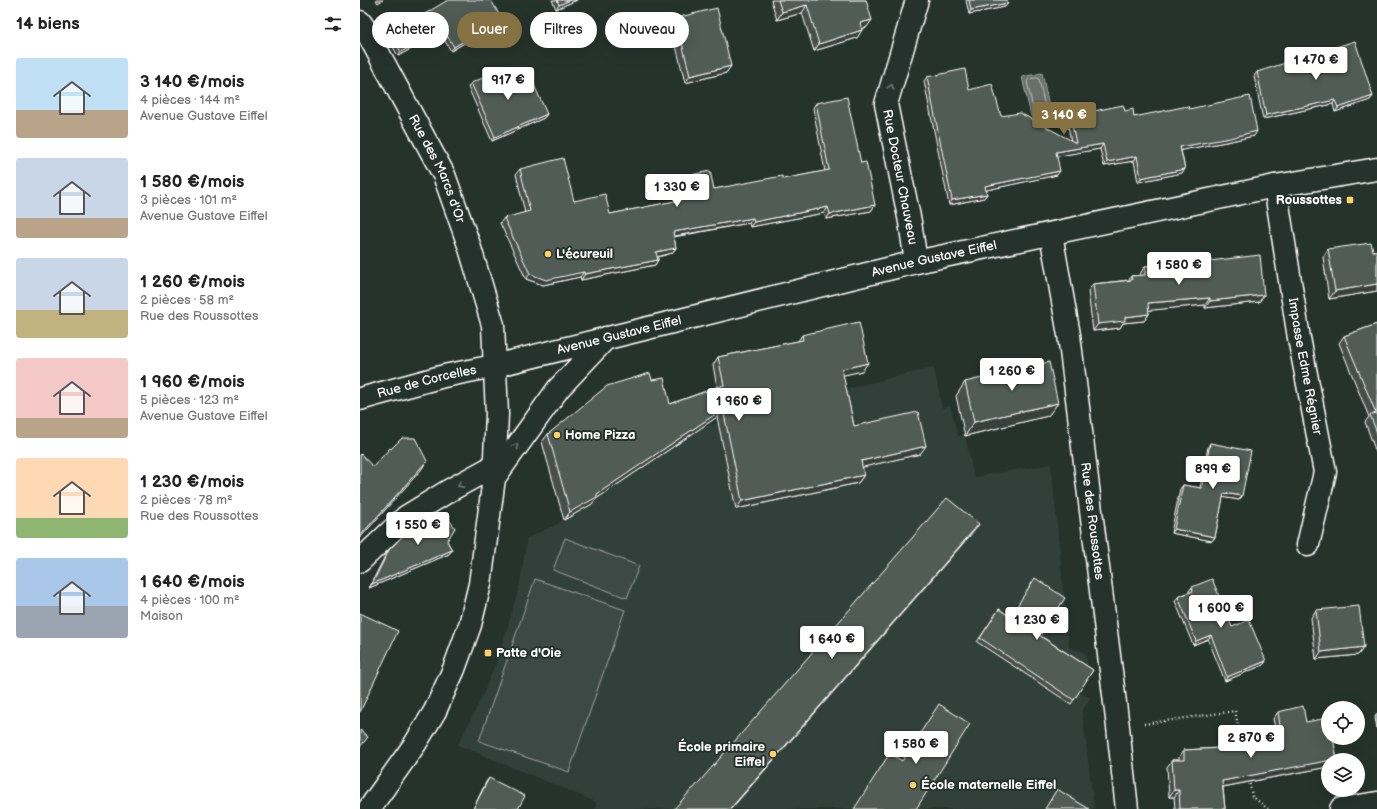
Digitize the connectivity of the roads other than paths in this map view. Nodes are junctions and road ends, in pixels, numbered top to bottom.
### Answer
1 (917, 0) edge
2 (362, 30) edge
3 (1377, 169) edge
4 (1275, 186) junction
5 (1051, 234) junction
6 (916, 262) junction
7 (606, 338) junction
8 (494, 366) junction
9 (360, 398) edge
10 (494, 472) junction
11 (1308, 546) dead end
12 (360, 561) edge
13 (1377, 803) edge
14 (369, 809) edge
15 (1127, 809) edge
16 (1341, 809) edge

6 -> 1 street, Rue Docteur Chauveau
2 - 8 street, Rue des Marcs d'Or
3 - 4 street, Avenue Gustave Eiffel
4 - 5 street, Avenue Gustave Eiffel
4 - 11 street, Impasse Edme Régnier
5 - 6 street, Avenue Gustave Eiffel
5 - 15 street, Rue des Roussottes
6 - 7 street, Avenue Gustave Eiffel
7 - 8 street, Avenue Gustave Eiffel
10 -> 7 street
8 - 9 street, Rue de Corcelles
8 - 10 street, Rue des Marcs d'Or
10 -> 12 street
10 - 14 street, Rue des Marcs d'Or
13 - 16 street

